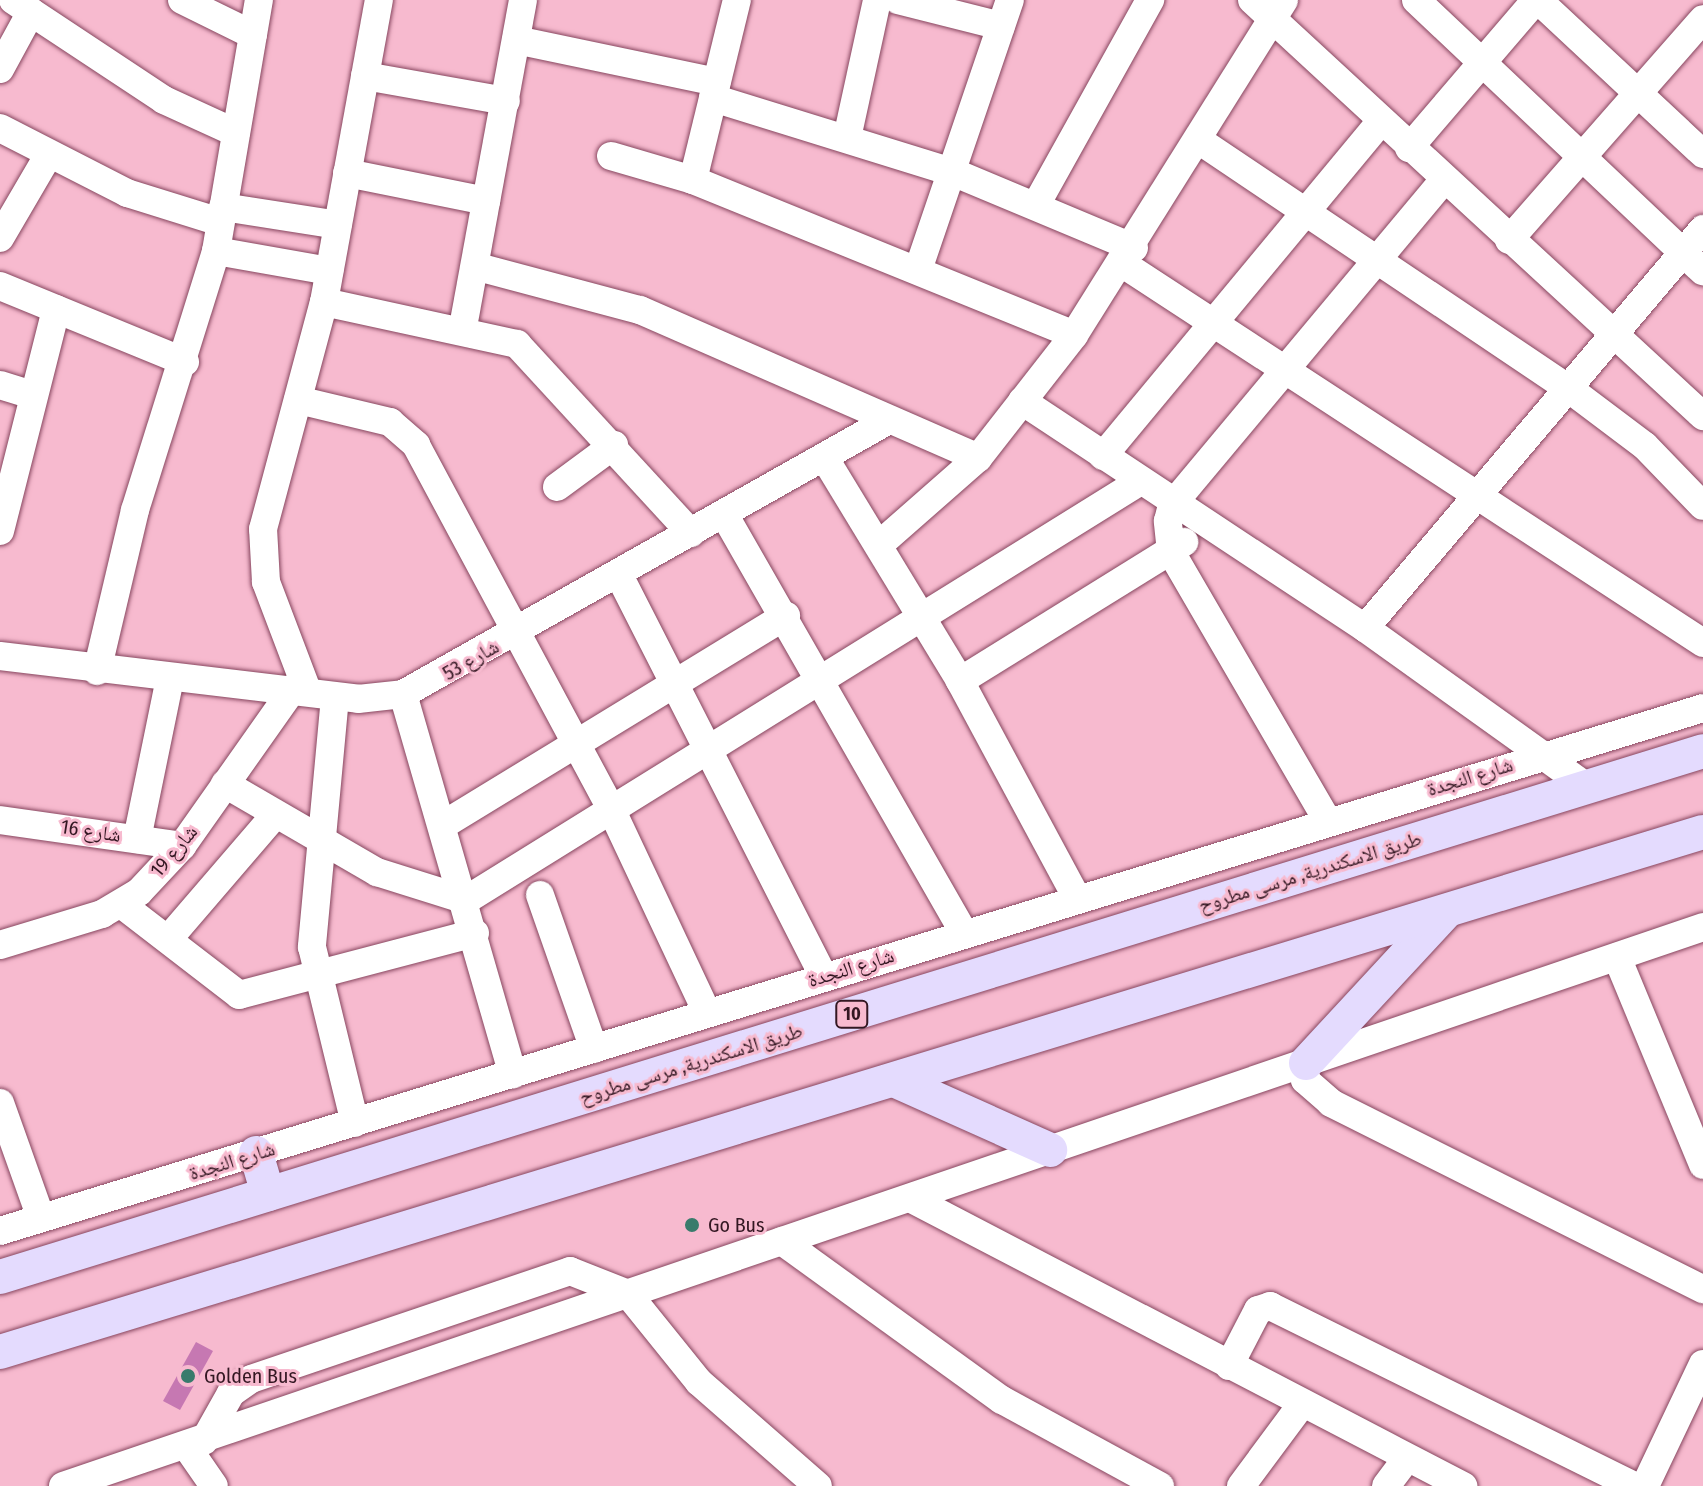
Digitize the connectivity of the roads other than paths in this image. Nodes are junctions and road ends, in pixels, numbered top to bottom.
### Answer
1 (182, 0) edge
2 (259, 0) edge
3 (379, 0) edge
4 (523, 0) edge
5 (737, 0) edge
6 (877, 0) edge
7 (898, 0) edge
8 (1150, 0) edge
9 (1252, 0) edge
10 (1416, 0) edge
11 (1537, 0) edge
12 (22, 6) edge
13 (1278, 9) edge
14 (1005, 13) edge
15 (1703, 19) edge
16 (253, 35) junction
17 (516, 40) junction
18 (1481, 61) junction
19 (0, 69) edge
20 (365, 76) junction
21 (715, 90) junction
22 (1637, 93) junction
23 (506, 101) junction
24 (1380, 122) junction
25 (0, 128) edge
26 (236, 133) junction
27 (847, 138) junction
28 (1200, 141) junction
29 (1409, 148) junction
30 (49, 154) junction
31 (1703, 154) edge
32 (611, 156) dead end
33 (1583, 157) junction
34 (347, 173) junction
35 (955, 173) junction
36 (693, 180) junction
37 (1444, 180) junction
38 (486, 201) junction
39 (1036, 205) junction
40 (1308, 209) junction
41 (222, 215) junction
42 (338, 225) junction
43 (1703, 229) edge
44 (0, 238) edge
45 (1509, 240) junction
46 (216, 251) junction
47 (1682, 251) junction
48 (1128, 256) junction
49 (1380, 259) junction
50 (478, 267) junction
51 (918, 270) junction
52 (329, 271) junction
53 (1703, 271) edge
54 (0, 286) edge
55 (324, 302) junction
56 (56, 309) junction
57 (1213, 322) junction
58 (463, 327) junction
59 (1612, 333) junction
60 (1074, 335) junction
61 (185, 362) junction
62 (1286, 370) junction
63 (0, 385) edge
64 (1568, 388) junction
65 (29, 394) junction
66 (298, 400) junction
67 (1022, 401) junction
68 (1703, 416) edge
69 (889, 420) junction
70 (614, 445) junction
71 (1103, 456) junction
72 (824, 457) junction
73 (978, 458) junction
74 (1139, 482) junction
75 (557, 487) dead end
76 (1477, 494) junction
77 (1172, 505) junction
78 (1703, 506) edge
79 (724, 514) junction
80 (1206, 527) junction
81 (0, 531) edge
82 (691, 533) junction
83 (880, 544) junction
84 (1171, 552) junction
85 (619, 575) junction
86 (786, 616) junction
87 (923, 618) junction
88 (1365, 628) junction
89 (518, 633) junction
90 (1703, 643) edge
91 (0, 656) edge
92 (97, 671) junction
93 (170, 678) junction
94 (960, 681) junction
95 (823, 682) junction
96 (673, 684) junction
97 (301, 688) junction
98 (403, 694) junction
99 (335, 697) junction
100 (1703, 708) edge
101 (577, 743) junction
102 (706, 750) junction
103 (1703, 751) edge
104 (1540, 757) junction
105 (225, 784) junction
106 (1587, 787) junction
107 (613, 813) junction
108 (275, 815) junction
109 (0, 820) edge
110 (1327, 820) junction
111 (443, 825) junction
112 (1703, 832) edge
113 (137, 839) junction
114 (320, 842) junction
115 (182, 846) junction
116 (540, 895) dead end
117 (1077, 898) junction
118 (466, 900) junction
119 (121, 904) junction
120 (1449, 909) junction
121 (1703, 927) edge
122 (475, 933) junction
123 (964, 933) junction
124 (170, 937) junction
125 (0, 945) edge
126 (1617, 957) junction
127 (314, 977) junction
128 (824, 977) junction
129 (707, 1013) junction
130 (594, 1049) junction
131 (1306, 1063) junction
132 (513, 1074) junction
133 (896, 1081) junction
134 (0, 1103) edge
135 (355, 1123) junction
136 (1050, 1150) junction
137 (256, 1153) junction
138 (1703, 1165) edge
139 (268, 1194) junction
140 (910, 1198) junction
141 (41, 1218) junction
142 (0, 1231) edge
143 (782, 1241) junction
144 (0, 1277) edge
145 (1703, 1289) edge
146 (628, 1294) junction
147 (0, 1352) edge
148 (1229, 1366) junction
149 (1699, 1379) edge
150 (1302, 1404) junction
151 (196, 1444) junction
152 (1407, 1458) junction
153 (63, 1486) edge
154 (214, 1486) edge
155 (818, 1486) edge
156 (1160, 1486) edge
157 (1241, 1486) edge
158 (1386, 1486) edge
159 (1463, 1486) edge
160 (1635, 1486) edge
161 (1645, 1486) edge

1 - 16 street
2 - 16 street
3 - 20 street
4 - 17 street
5 - 21 street
6 - 27 street
7 - 14 street
8 - 39 street
9 - 13 street
10 - 18 street
11 - 18 street
11 - 22 street
12 - 19 street
12 - 26 street
13 - 24 street
13 - 28 street
14 - 35 street
15 - 22 street
16 - 26 street
17 - 21 street
17 - 23 street
18 - 29 street
18 - 33 street
20 - 23 street
20 - 34 street
21 - 27 street
21 - 36 street
22 - 31 street
22 - 33 street
23 - 38 street
24 - 29 street
24 - 40 street
25 - 30 street
26 - 41 street
27 - 35 street
28 - 40 street
28 - 48 street
29 - 37 street
30 - 41 street
30 - 44 street
32 - 36 street
33 - 45 street
33 - 47 street
34 - 38 street
34 - 42 street
35 - 39 street
35 - 51 street
36 - 51 street
37 - 45 street
37 - 49 street
38 - 50 street
39 - 48 street
40 - 49 street
40 - 57 street
41 - 42 street
41 - 46 street
42 - 52 street
43 - 47 street
45 - 59 street
46 - 52 street
46 - 61 street
47 - 53 street
47 - 59 street
48 - 57 street
48 - 60 street
49 - 62 street
49 - 64 street
50 - 58 street
50 - 69 street
51 - 60 street
52 - 55 street
54 - 56 street
55 - 58 street
55 - 66 street
56 - 61 street
56 - 65 street
57 - 62 street
57 - 71 street
58 - 70 street
59 - 64 street
59 - 68 street
60 - 67 street
61 - 92 street
62 - 76 street
62 - 77 street
63 - 65 street
64 - 76 street
64 - 78 street
65 - 81 street
66 - 89 street
66 - 97 street
67 - 71 street
67 - 73 street
69 - 72 street, شارع 53
69 - 73 street
70 - 75 street
70 - 82 street
71 - 74 street
72 - 79 street, شارع 53
72 - 83 street
73 - 83 street
74 - 77 street
74 - 87 street
76 - 88 street
76 - 90 street
77 - 80 street
77 - 84 street
79 - 82 street, شارع 53
79 - 86 street
80 - 84 street
80 - 88 street
82 - 85 street, شارع 53
83 - 87 street
84 - 94 street
84 - 110 street
85 - 89 street, شارع 53
85 - 96 street
86 - 95 street
86 - 96 street
87 - 94 street
87 - 95 street
88 - 104 street
89 - 98 street, شارع 53
89 - 101 street
91 - 92 street, شارع 53
92 - 93 street, شارع 53
93 - 97 street, شارع 53
93 - 113 street
94 - 117 street
95 - 102 street
95 - 123 street
96 - 101 street
96 - 102 street
97 - 99 street, شارع 53
97 - 105 street, شارع 19
98 - 99 street, شارع 53
98 - 111 street
99 - 114 street
100 - 104 street, شارع النجدة
101 - 107 street
101 - 111 street
102 - 107 street
102 - 128 street
103 - 106 main road, طريق الاسكندرية, مرسى مطروح / 10
104 - 106 street
104 - 110 street, شارع النجدة
105 - 108 street
105 - 115 street, شارع 19
106 - 139 main road, طريق الاسكندرية, مرسى مطروح / 10
107 - 118 street
107 - 129 street
108 - 114 street
108 - 124 street
109 - 113 street, شارع 16
110 - 117 street, شارع النجدة
111 - 118 street
112 - 120 main road
113 - 115 street, شارع 16
114 - 118 street
114 - 127 street
115 - 119 street, شارع 19
116 - 130 street
117 - 123 street, شارع النجدة
118 - 122 street
119 - 124 street
119 - 125 street, شارع 19
120 - 131 main road
120 - 133 main road
121 - 126 street
122 - 127 street
122 - 132 street
123 - 128 street, شارع النجدة
124 - 127 street
126 - 131 street
126 - 138 street
127 - 135 street
128 - 129 street, شارع النجدة
129 - 130 street, شارع النجدة
130 - 132 street, شارع النجدة
131 - 136 street
131 - 145 street
132 - 135 street, شارع النجدة
133 - 136 main road
133 - 147 main road
134 - 141 street
135 - 137 street, شارع النجدة
136 - 140 street
137 - 139 main road
137 - 141 street, شارع النجدة
139 - 144 main road, طريق الاسكندرية, مرسى مطروح / 10
140 - 143 street
140 - 148 street
141 - 142 street, شارع النجدة
143 - 146 street
143 - 156 street
146 - 151 street
146 - 151 street
146 - 155 street
148 - 150 street
148 - 160 street
149 - 161 street
150 - 152 street
150 - 157 street
151 - 153 street
151 - 154 street
152 - 158 street
152 - 159 street

